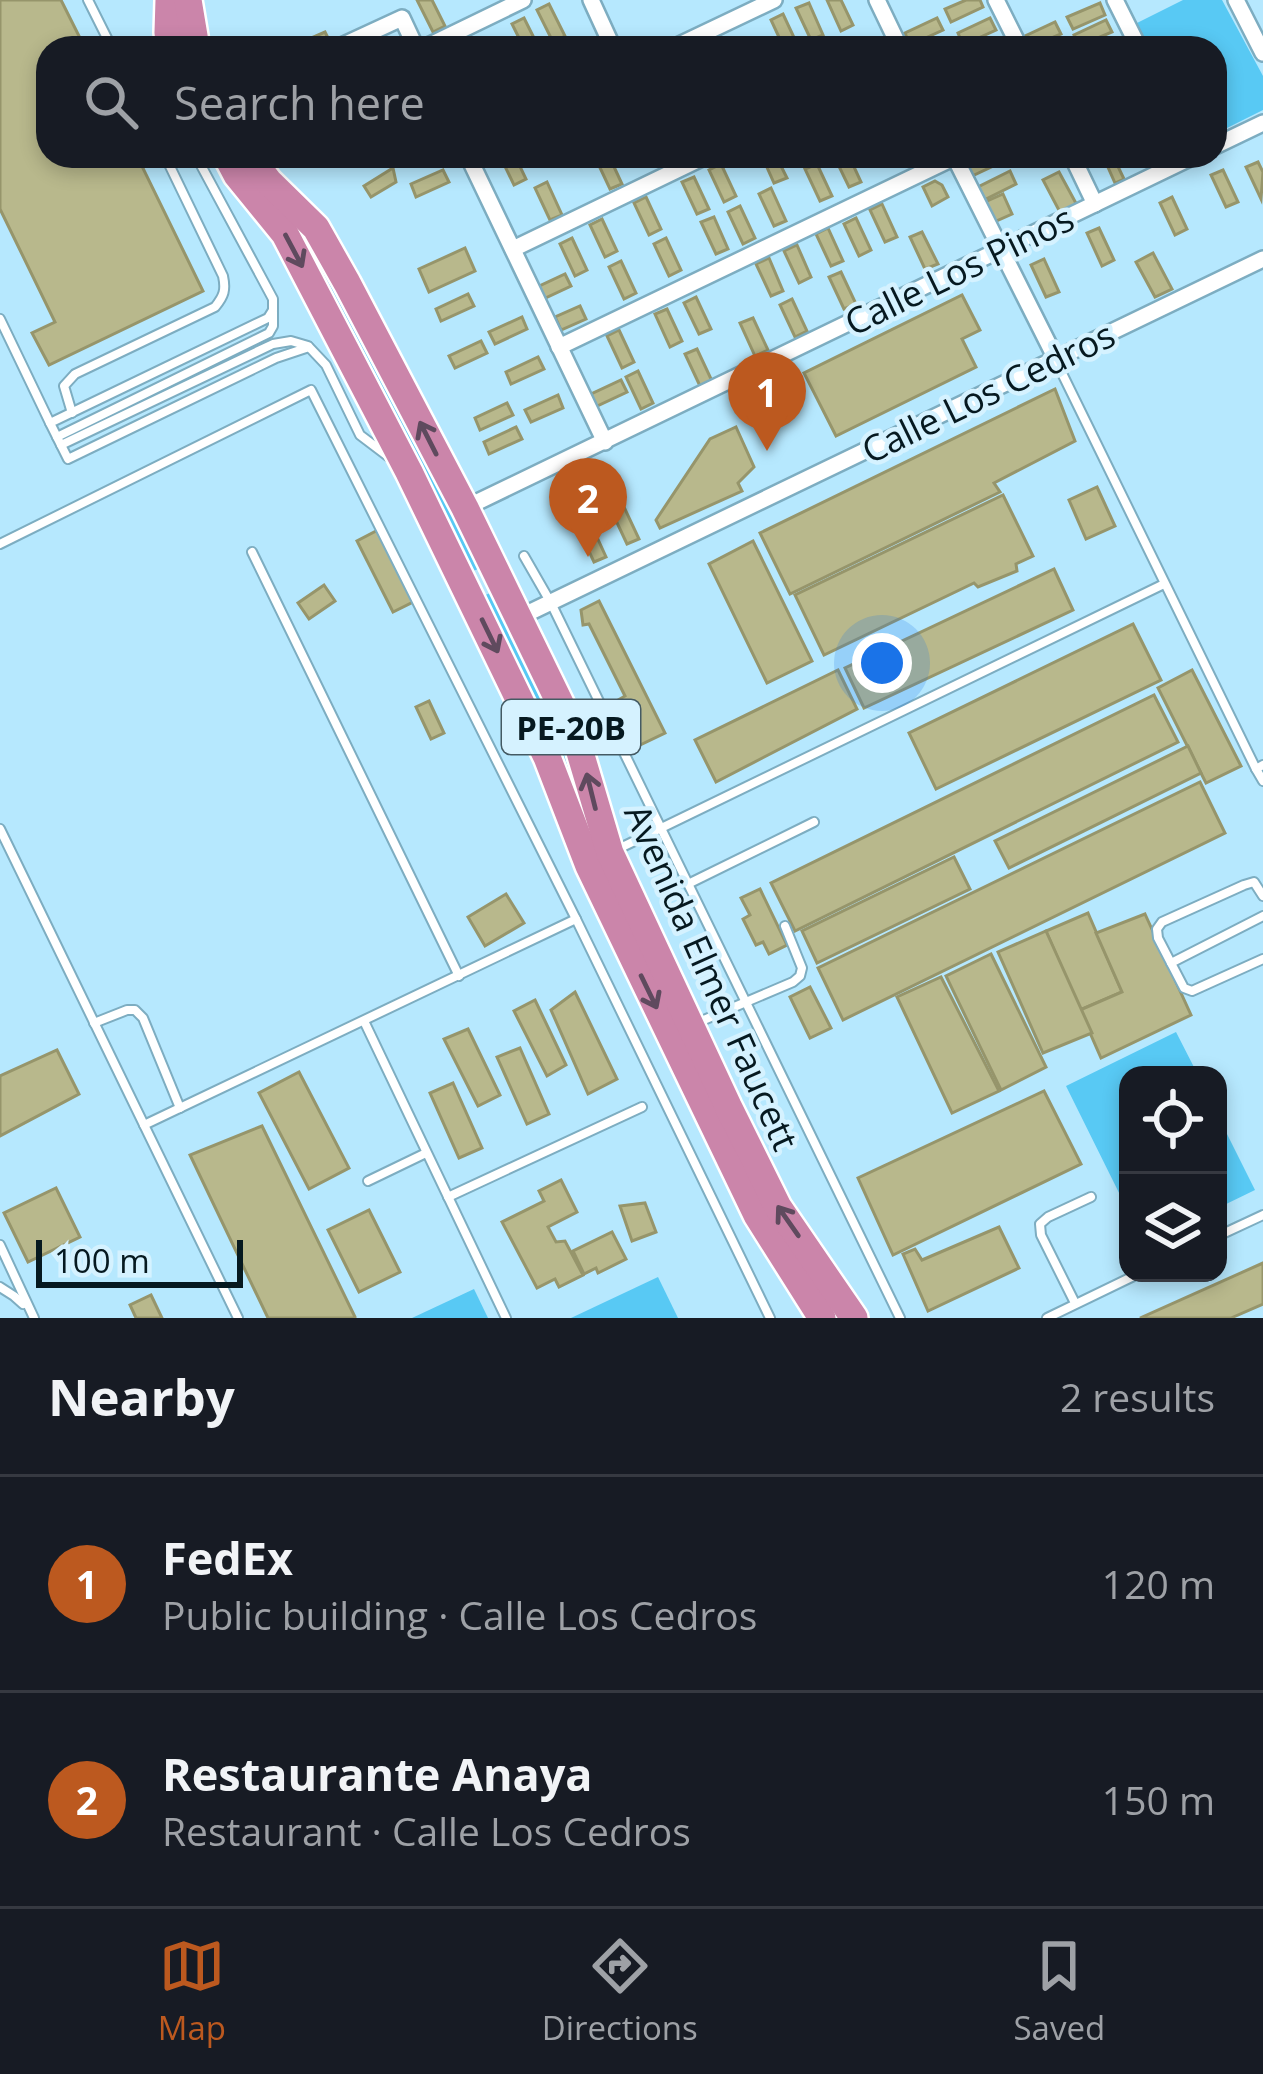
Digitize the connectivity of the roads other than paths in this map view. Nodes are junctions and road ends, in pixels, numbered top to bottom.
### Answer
1 (88, 0) edge
2 (170, 0) edge
3 (188, 0) edge
4 (523, 0) edge
5 (591, 0) edge
6 (774, 0) edge
7 (877, 0) edge
8 (996, 0) edge
9 (1115, 0) edge
10 (1236, 0) edge
11 (106, 36) edge
12 (170, 36) edge
13 (194, 36) edge
14 (363, 36) edge
15 (413, 36) edge
16 (446, 36) edge
17 (608, 36) edge
18 (703, 36) edge
19 (894, 36) edge
20 (1014, 36) edge
21 (1133, 36) edge
22 (1263, 53) edge
23 (1263, 123) edge
24 (1227, 140) edge
25 (171, 168) edge
26 (202, 168) edge
27 (233, 168) edge
28 (258, 168) edge
29 (474, 168) edge
30 (681, 168) edge
31 (932, 168) edge
32 (960, 168) edge
33 (1078, 168) edge
34 (1169, 168) edge
35 (1095, 204) junction
36 (513, 250) junction
37 (1001, 250) junction
38 (1263, 259) edge
39 (273, 310) junction
40 (0, 320) edge
41 (559, 346) junction
42 (309, 347) junction
43 (1056, 359) junction
44 (72, 412) junction
45 (50, 423) junction
46 (59, 441) junction
47 (605, 442) junction
48 (410, 472) junction
49 (465, 508) junction
50 (0, 544) edge
51 (252, 551) dead end
52 (524, 556) dead end
53 (497, 574) junction
54 (1164, 584) junction
55 (467, 589) junction
56 (551, 603) junction
57 (518, 618) junction
58 (1260, 767) edge
59 (1263, 781) edge
60 (814, 822) dead end
61 (0, 829) edge
62 (661, 829) junction
63 (599, 859) junction
64 (688, 884) junction
65 (1263, 896) edge
66 (1263, 916) edge
67 (576, 920) junction
68 (785, 926) dead end
69 (1263, 959) edge
70 (1171, 963) junction
71 (459, 976) junction
72 (744, 1002) junction
73 (364, 1021) junction
74 (94, 1023) junction
75 (681, 1031) junction
76 (642, 1107) dead end
77 (179, 1108) junction
78 (144, 1125) junction
79 (427, 1153) junction
80 (842, 1172) dead end
81 (831, 1177) junction
82 (368, 1181) dead end
83 (448, 1197) junction
84 (1091, 1197) dead end
85 (1263, 1215) edge
86 (1227, 1232) edge
87 (0, 1246) edge
88 (4, 1260) edge
89 (1121, 1282) edge
90 (0, 1288) edge
91 (1075, 1304) junction
92 (33, 1316) edge
93 (238, 1318) edge
94 (506, 1318) edge
95 (770, 1318) edge
96 (822, 1318) edge
97 (854, 1318) edge
98 (900, 1318) edge
99 (1046, 1318) edge

1 - 11 lane
2 - 12 highway
3 - 13 highway
4 - 16 street
5 - 17 street
6 - 18 street
7 - 19 street
8 - 20 street
9 - 21 street
10 - 22 street
14 - 15 street
23 - 24 street
25 - 44 lane
26 - 39 lane
27 -> 48 highway, Avenida Elmer Faucett / PE-20B
49 -> 28 highway, Avenida Elmer Faucett / PE-20B
29 - 36 street
30 - 36 street
31 - 41 street
32 - 37 street
33 - 35 street
34 - 35 street, Calle Los Pinos
35 - 37 street, Calle Los Pinos
36 - 41 street
37 - 43 street
37 - 47 street, Calle Los Pinos
38 - 43 street, Calle Los Cedros
39 - 44 lane
39 - 46 lane
40 - 45 lane
41 - 47 street
42 - 46 lane
42 - 46 lane
42 - 48 lane
43 - 54 lane
43 - 56 street, Calle Los Cedros
44 - 45 lane
45 - 46 lane
47 - 49 street, Calle Los Pinos
48 - 55 highway, Avenida Elmer Faucett / PE-20B
49 - 53 highway, Avenida Elmer Faucett / PE-20B
50 - 67 lane
51 - 71 lane
52 - 56 lane, Avenida Elmer Faucett
53 - 55 highway
53 - 57 highway, Avenida Elmer Faucett / PE-20B
54 - 58 lane
54 - 62 lane
55 -> 63 highway, Avenida Elmer Faucett / PE-20B
56 - 57 street, Calle Los Cedros
56 - 62 lane, Avenida Elmer Faucett
63 -> 57 highway, Avenida Elmer Faucett / PE-20B
58 - 59 lane
60 - 64 lane
61 - 74 lane
62 - 63 lane
62 - 64 lane, Avenida Elmer Faucett
63 - 75 highway, Avenida Elmer Faucett / PE-20B
64 - 72 lane, Avenida Elmer Faucett
65 - 70 lane
66 - 70 lane
67 - 71 lane
67 - 95 lane
68 - 72 lane
69 - 70 lane
71 - 73 lane
72 - 75 lane
72 - 81 lane, Avenida Elmer Faucett
73 - 77 lane
73 - 79 lane
74 - 77 lane
74 - 78 lane
75 - 96 highway, Avenida Elmer Faucett / PE-20B
97 -> 75 highway, Avenida Elmer Faucett / PE-20B
76 - 83 lane
77 - 78 lane
78 - 93 lane
79 - 82 lane
79 - 83 lane
80 - 81 lane
81 - 98 lane, Avenida Elmer Faucett
83 - 94 lane
84 - 91 lane
85 - 86 lane
87 - 88 lane
88 - 92 lane
89 - 91 lane
90 - 92 lane
91 - 99 lane

